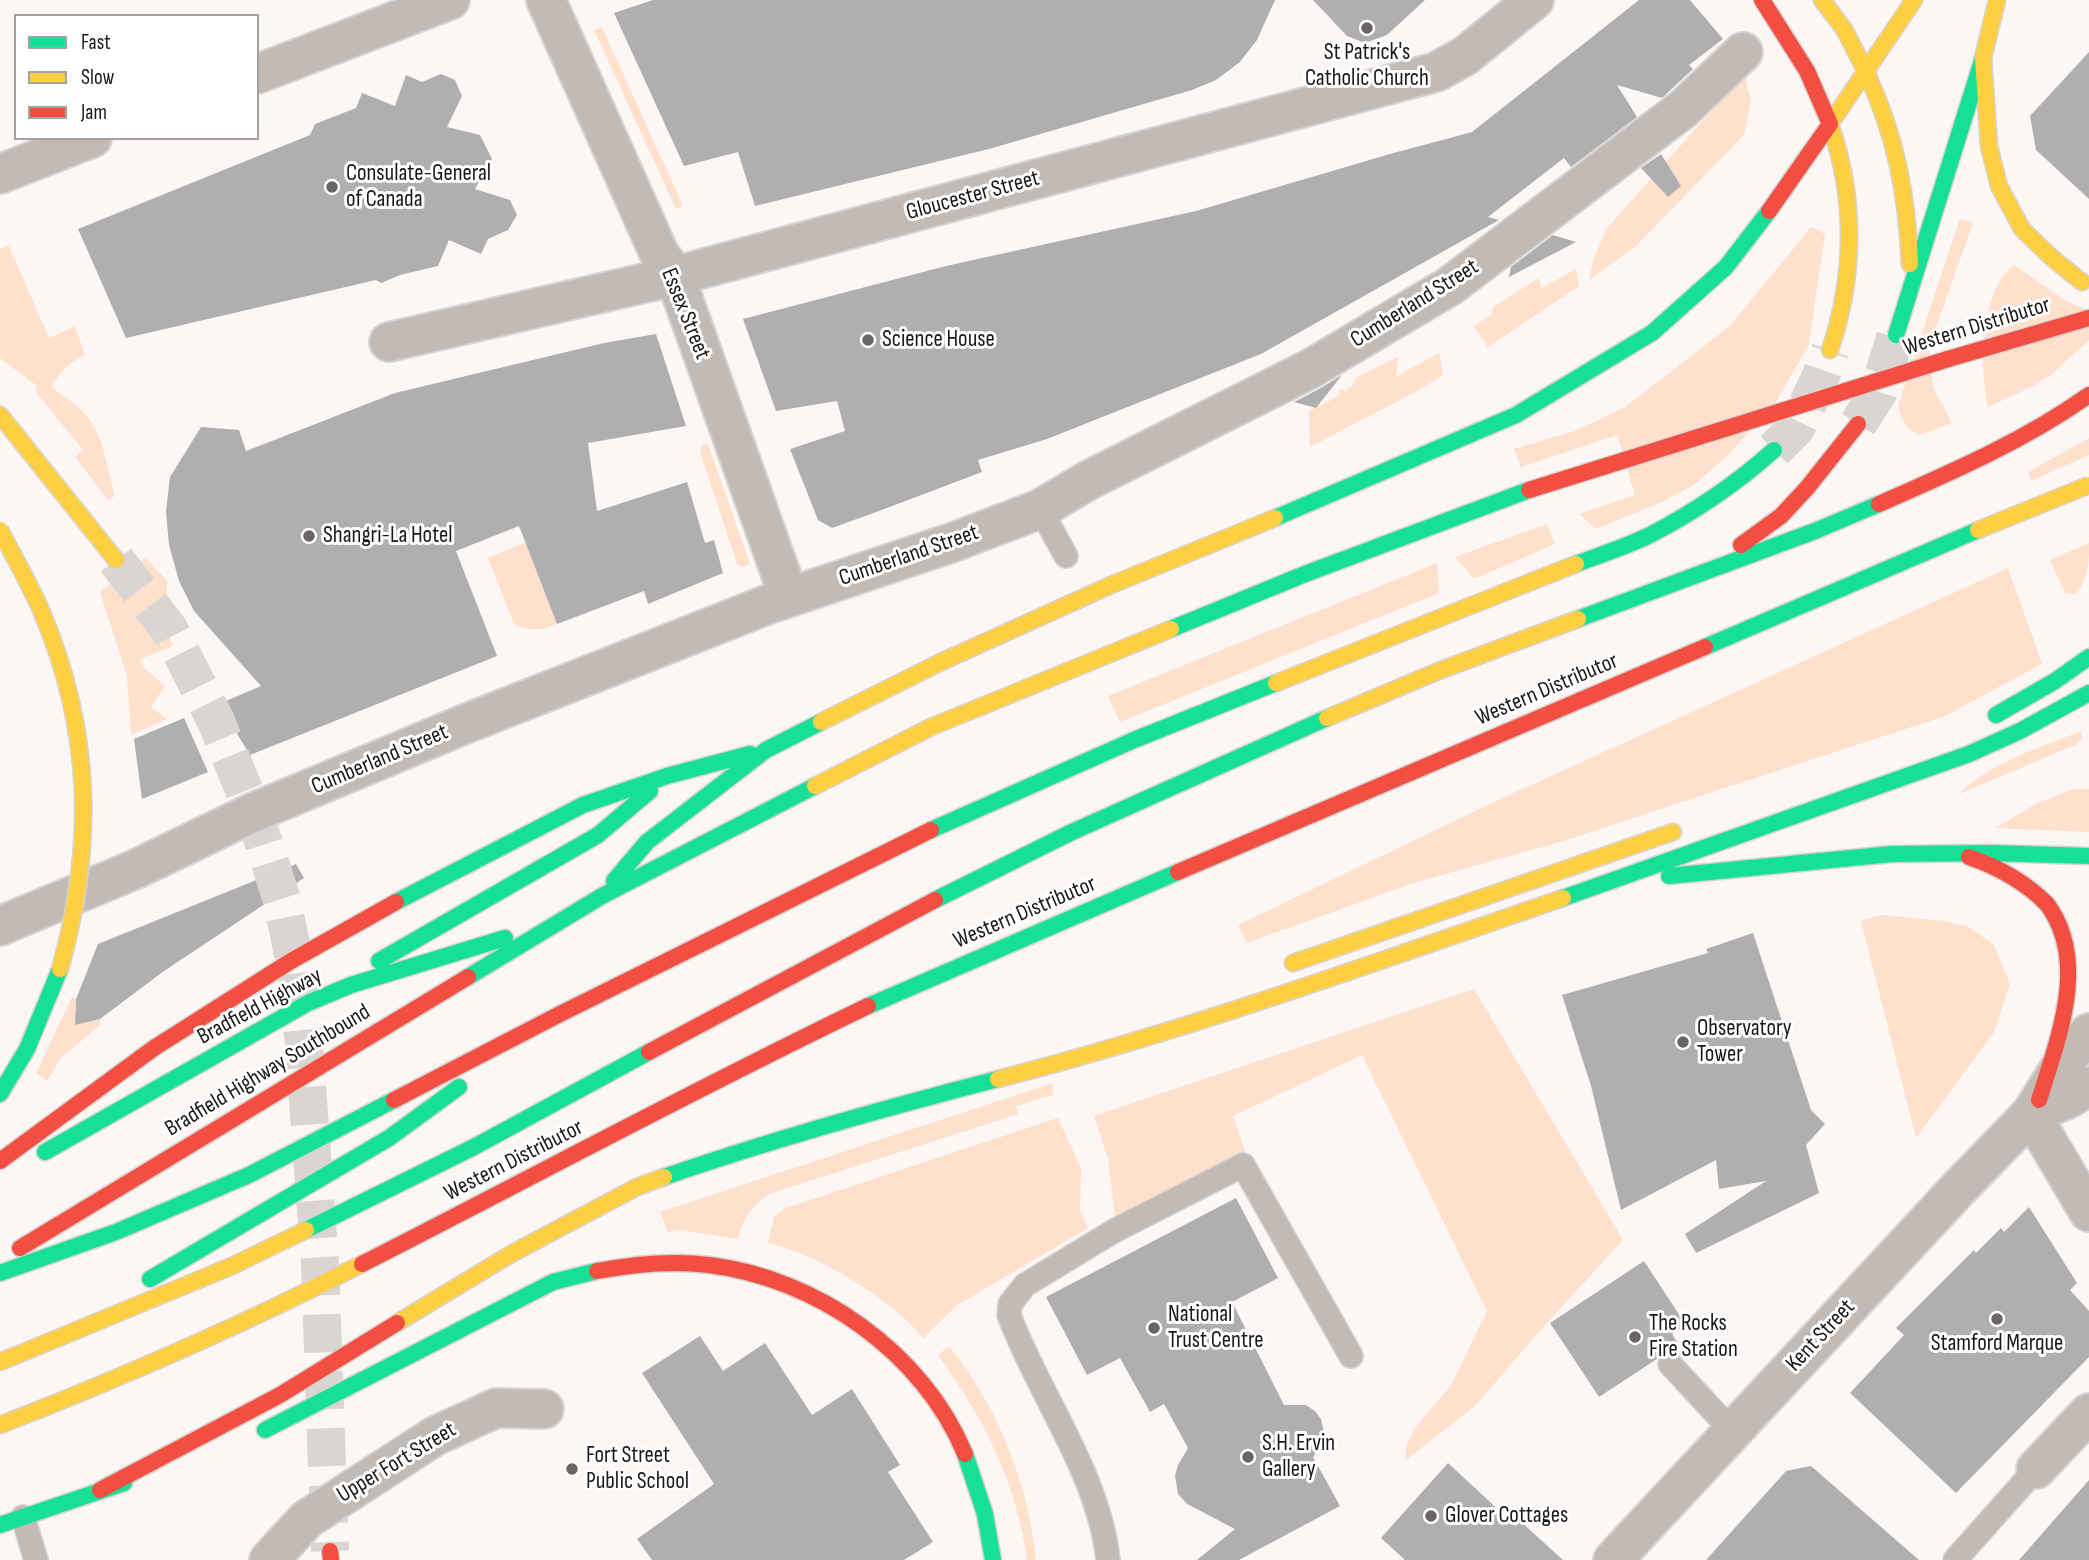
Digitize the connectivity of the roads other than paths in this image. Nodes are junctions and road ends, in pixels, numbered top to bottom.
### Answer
1 (450, 0) edge
2 (546, 0) edge
3 (1534, 0) edge
4 (1762, 0) edge
5 (1822, 0) edge
6 (1914, 0) edge
7 (1997, 0) edge
8 (1743, 52) dead end
9 (1983, 58) junction
10 (1866, 72) junction
11 (259, 73) edge
12 (1830, 124) junction
13 (87, 140) edge
14 (0, 174) edge
15 (675, 276) junction
16 (2082, 282) dead end
17 (1904, 307) junction
18 (2089, 318) edge
19 (1896, 335) tunnel mouth
20 (389, 342) dead end
21 (1830, 350) tunnel mouth
22 (2089, 395) edge
23 (0, 415) edge
24 (1858, 424) tunnel mouth
25 (1774, 450) tunnel mouth
26 (2089, 485) edge
27 (1040, 509) junction
28 (0, 530) edge
29 (1066, 556) dead end
30 (116, 560) tunnel mouth
31 (789, 597) junction
32 (1604, 611) junction
33 (2089, 657) edge
34 (2089, 693) edge
35 (1986, 720) dead end
36 (766, 750) junction
37 (667, 776) junction
38 (1689, 826) dead end
39 (1954, 853) junction
40 (2089, 856) edge
41 (1608, 883) junction
42 (601, 896) junction
43 (559, 922) junction
44 (0, 926) edge
45 (1282, 967) dead end
46 (308, 1003) junction
47 (560, 1014) junction
48 (2089, 1033) edge
49 (1037, 1052) dead end
50 (2089, 1086) edge
51 (0, 1094) edge
52 (894, 1106) junction
53 (2035, 1107) junction
54 (0, 1161) edge
55 (0, 1176) edge
56 (2089, 1212) edge
57 (0, 1260) edge
58 (0, 1273) edge
59 (1351, 1356) dead end
60 (7, 1359) edge
61 (1670, 1364) dead end
62 (544, 1409) dead end
63 (2089, 1413) edge
64 (0, 1425) edge
65 (1732, 1431) junction
66 (247, 1438) dead end
67 (177, 1468) dead end
68 (2036, 1469) joint
69 (100, 1490) junction
70 (23, 1517) junction
71 (0, 1525) edge
72 (36, 1560) edge
73 (269, 1560) edge
74 (993, 1560) edge
75 (1108, 1560) edge
76 (1613, 1560) edge
77 (1955, 1560) edge

1 - 11 street
2 - 15 street, Essex Street
3 - 15 street, Gloucester Street
4 - 12 main road
5 - 10 main road
6 - 10 main road
7 - 9 main road
8 - 27 street, Cumberland Street
9 - 16 main road
9 - 17 main road
10 - 12 main road
10 - 17 main road
12 - 21 main road
12 - 36 main road
13 - 14 street
15 - 20 street, Gloucester Street
15 - 31 street, Essex Street
17 - 19 main road
18 - 42 main road, Western Distributor, bridge
22 - 32 main road
23 - 30 main road
24 - 32 main road
25 - 47 main road
26 - 64 main road, Western Distributor, bridge
27 - 29 lane
27 - 31 street, Cumberland Street
28 - 51 main road, bridge
31 - 44 street, Cumberland Street
32 - 60 main road
33 - 35 main road
34 - 41 main road
36 - 37 main road
36 - 42 main road
37 - 46 main road
37 - 54 main road
38 - 45 main road
39 - 40 main road
39 - 41 main road
39 - 53 main road
41 - 52 main road
42 - 43 main road, Western Distributor
43 - 46 main road, Bradfield Highway
43 - 57 main road, Bradfield Highway Southbound
46 - 55 main road, Bradfield Highway
47 - 58 main road
47 - 60 main road
48 - 53 street, Kent Street
49 - 52 main road
50 - 53 street, Kent Street
52 - 69 main road
53 - 56 street
53 - 65 street, Kent Street
59 - 75 lane
61 - 65 lane
62 - 73 street, Upper Fort Street
63 - 68 street
65 - 76 street, Kent Street
66 - 74 main road
67 - 69 main road
68 - 77 lane
69 - 70 main road
70 - 71 main road
70 - 72 lane

